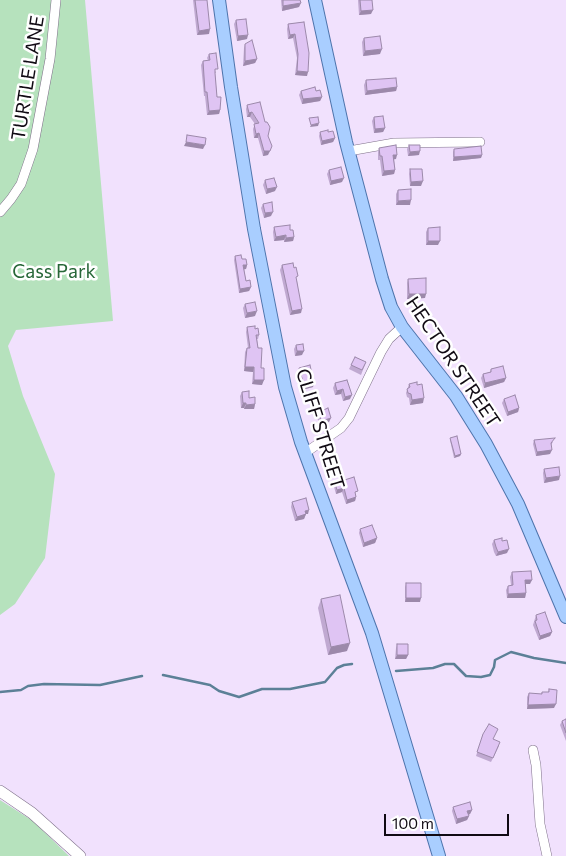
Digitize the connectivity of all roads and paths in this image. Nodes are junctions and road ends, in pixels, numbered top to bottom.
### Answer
1 (56, 0) edge
2 (219, 0) edge
3 (315, 0) edge
4 (480, 142) dead end
5 (349, 151) junction
6 (0, 212) edge
7 (402, 327) junction
8 (305, 453) junction
9 (566, 617) edge
10 (533, 750) dead end
11 (1, 794) edge
12 (80, 856) edge
13 (439, 856) edge
14 (547, 856) edge

1 - 6 street, TURTLE LANE
2 - 8 main road, CLIFF STREET
3 - 5 main road, HECTOR STREET
4 - 5 street
5 - 7 main road, HECTOR STREET
7 - 8 street
7 - 9 main road, HECTOR STREET
8 - 13 main road, CLIFF STREET
10 - 14 street
11 - 12 main road

